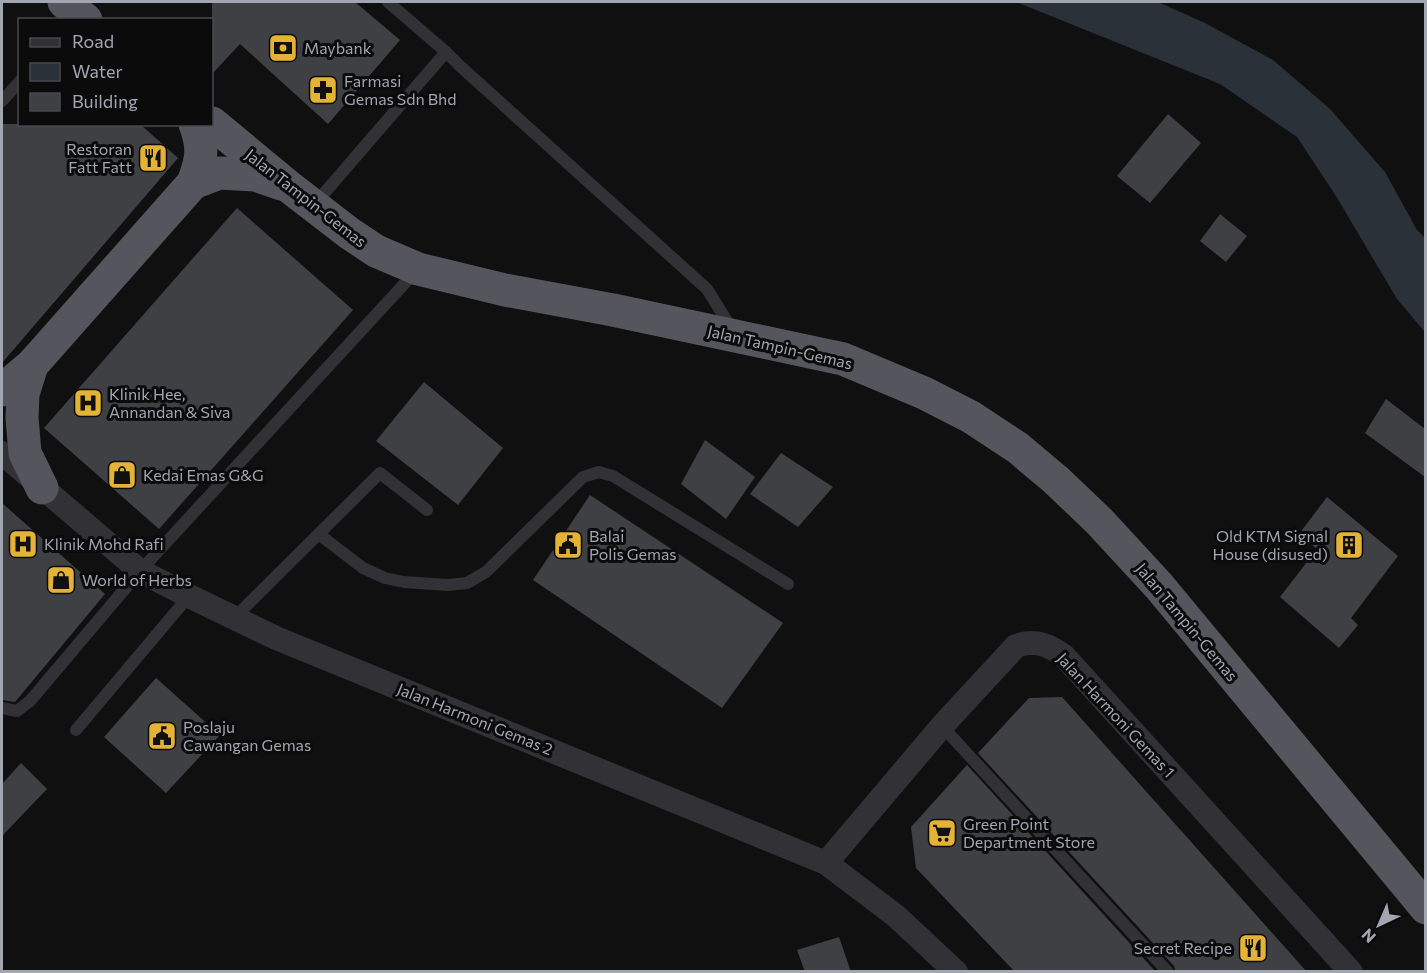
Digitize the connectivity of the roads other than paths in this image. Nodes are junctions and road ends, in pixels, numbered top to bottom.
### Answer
1 (388, 2) edge
2 (446, 51) junction
3 (18, 83) edge
4 (2, 101) edge
5 (213, 124) edge
6 (196, 126) edge
7 (193, 183) junction
8 (288, 186) junction
9 (313, 206) junction
10 (418, 269) junction
11 (736, 336) junction
12 (32, 365) junction
13 (2, 390) edge
14 (2, 453) edge
15 (42, 488) junction
16 (427, 510) dead end
17 (320, 535) junction
18 (140, 571) junction
19 (788, 584) dead end
20 (189, 596) junction
21 (235, 617) junction
22 (2, 708) edge
23 (942, 726) junction
24 (76, 730) dead end
25 (826, 863) junction
26 (1425, 908) edge
27 (956, 972) edge
28 (1168, 972) edge
29 (1351, 972) edge

1 - 2 lane
2 - 9 lane
2 - 11 lane
3 - 4 lane
5 - 8 highway, Jalan Tampin-Gemas
6 - 7 highway
7 - 8 highway
7 - 12 highway
8 - 9 highway, Jalan Tampin-Gemas
9 - 10 highway, Jalan Tampin-Gemas
10 - 11 highway, Jalan Tampin-Gemas
10 - 18 lane
11 - 26 highway, Jalan Tampin-Gemas
12 - 13 highway
12 - 15 highway
14 - 15 street, Jalan Harmoni Gemas 2
15 - 18 street, Jalan Harmoni Gemas 2
16 - 17 lane
17 - 19 lane
17 - 21 lane
18 - 20 street, Jalan Harmoni Gemas 2
18 - 22 lane
20 - 21 street, Jalan Harmoni Gemas 2
20 - 24 lane
21 - 25 street, Jalan Harmoni Gemas 2
23 - 25 street, Jalan Harmoni Gemas 1
23 - 28 lane
23 - 29 street, Jalan Harmoni Gemas 1
25 - 27 street, Jalan Harmoni Gemas 2

